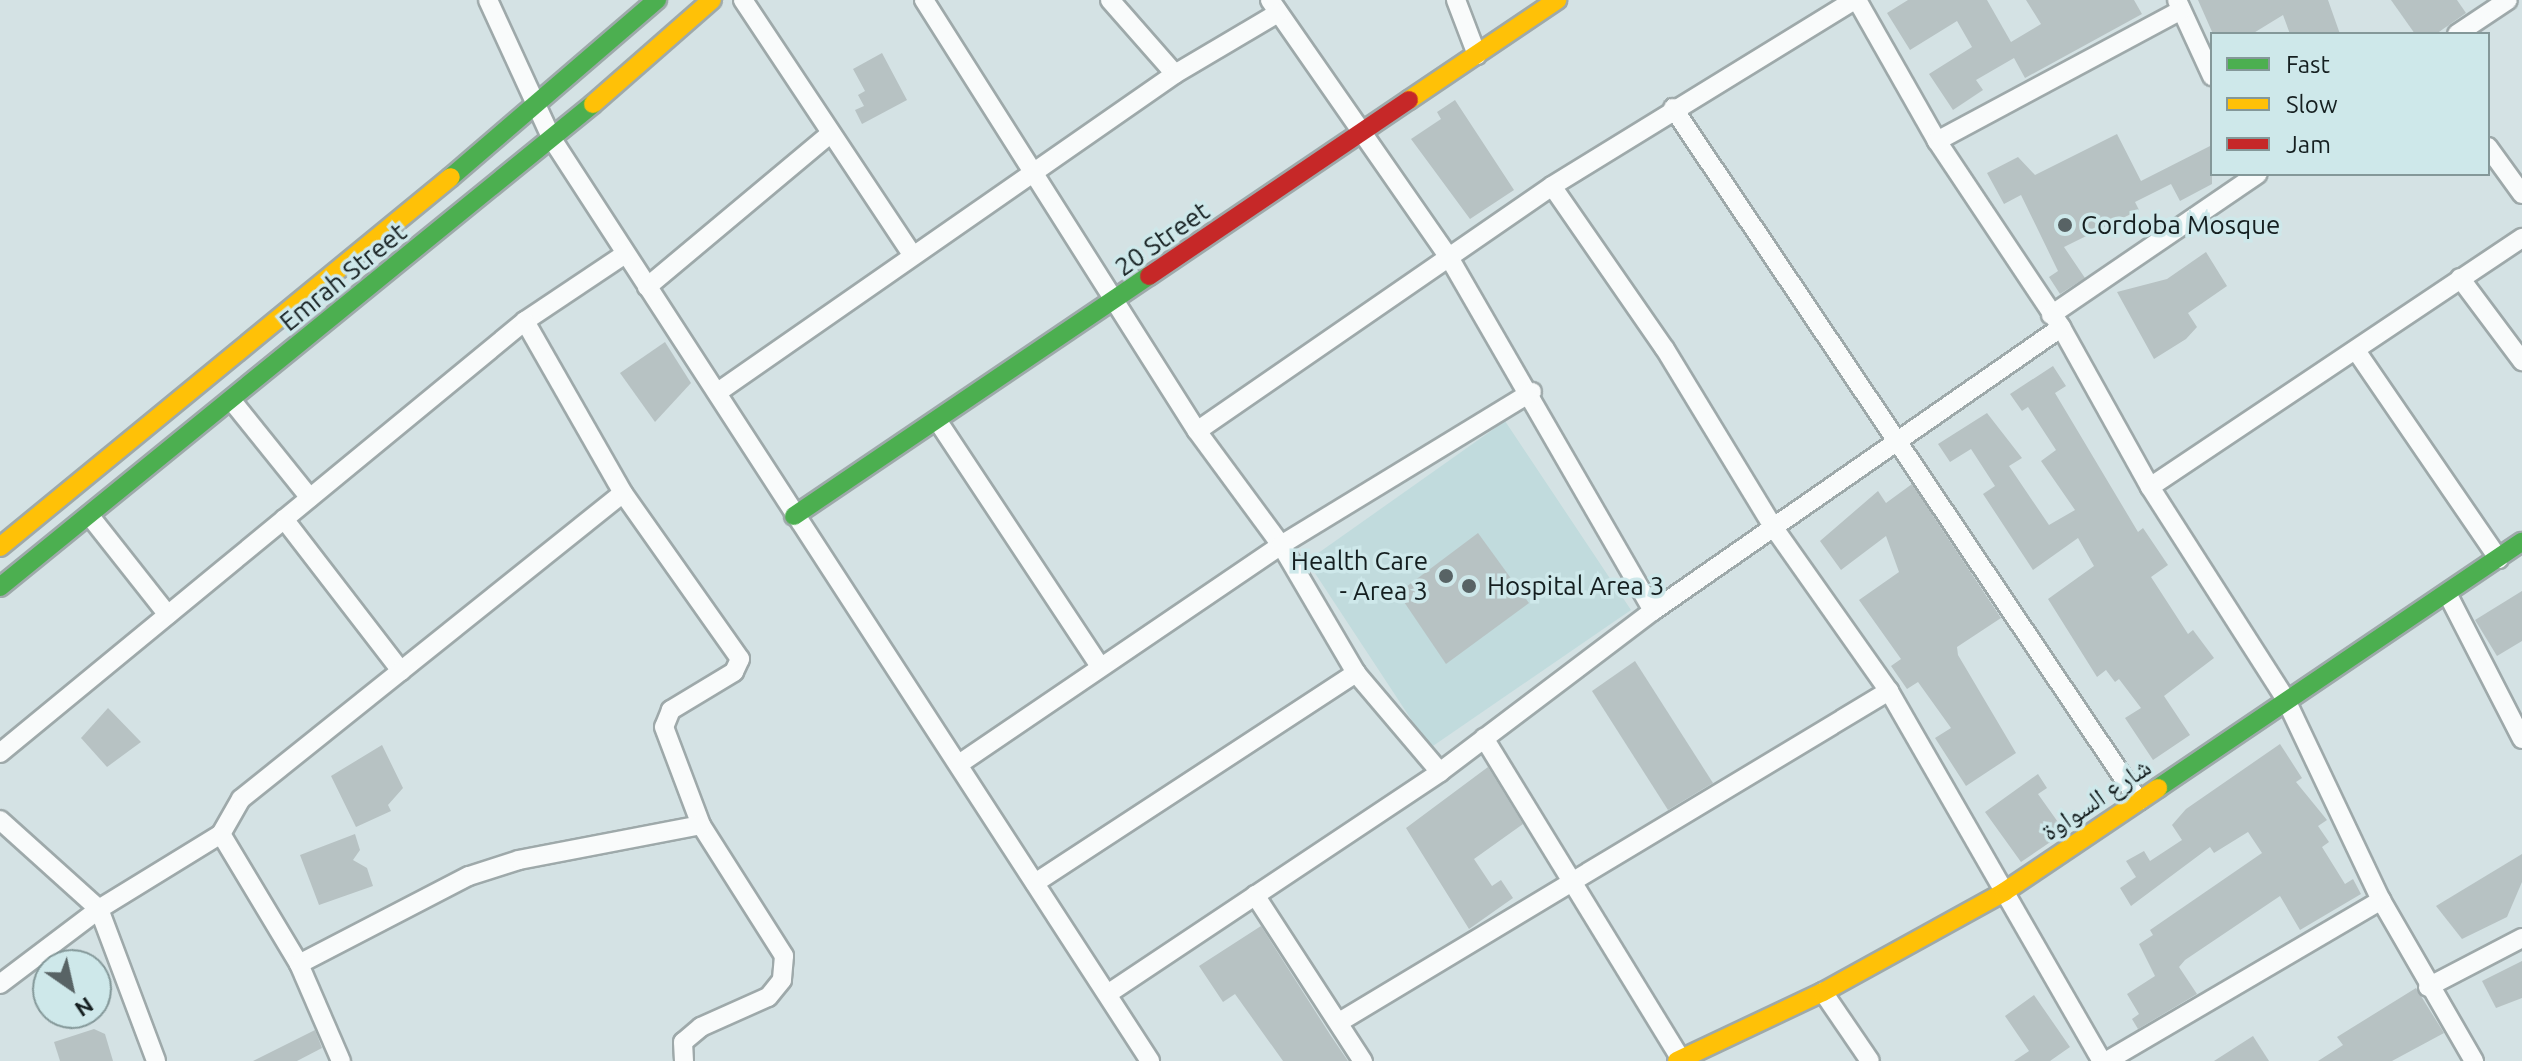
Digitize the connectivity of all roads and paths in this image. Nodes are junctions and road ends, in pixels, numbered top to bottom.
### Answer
1 (488, 0) edge
2 (657, 0) edge
3 (712, 0) edge
4 (743, 0) edge
5 (924, 0) edge
6 (1110, 0) edge
7 (1456, 0) edge
8 (1557, 0) edge
9 (1856, 0) edge
10 (2508, 0) edge
11 (2179, 5) edge
12 (1274, 7) edge
13 (2460, 32) edge
14 (1477, 55) junction
15 (2210, 72) edge
16 (1175, 74) junction
17 (537, 107) junction
18 (1673, 108) junction
19 (1364, 128) junction
20 (830, 134) junction
21 (552, 139) junction
22 (1937, 141) junction
23 (2490, 150) edge
24 (1037, 170) junction
25 (2255, 176) edge
26 (1552, 186) junction
27 (2522, 194) edge
28 (2522, 238) edge
29 (625, 254) junction
30 (912, 254) junction
31 (1450, 259) junction
32 (2460, 278) junction
33 (647, 287) junction
34 (1117, 303) junction
35 (525, 321) junction
36 (2056, 321) junction
37 (2357, 352) junction
38 (2522, 361) edge
39 (718, 392) junction
40 (1532, 392) junction
41 (232, 401) junction
42 (939, 423) junction
43 (1197, 431) junction
44 (1897, 444) junction
45 (2150, 487) junction
46 (623, 493) junction
47 (310, 498) junction
48 (89, 515) junction
49 (794, 516) junction
50 (284, 519) junction
51 (1774, 528) junction
52 (2522, 542) edge
53 (1281, 545) junction
54 (0, 547) edge
55 (2499, 559) junction
56 (0, 587) edge
57 (2447, 593) junction
58 (1653, 611) junction
59 (168, 615) junction
60 (1100, 666) junction
61 (401, 671) junction
62 (1356, 673) junction
63 (1889, 691) junction
64 (2286, 700) junction
65 (1484, 738) junction
66 (2522, 739) edge
67 (0, 753) edge
68 (962, 762) junction
69 (1440, 772) junction
70 (2139, 801) junction
71 (0, 820) edge
72 (701, 825) junction
73 (221, 834) junction
74 (1576, 880) junction
75 (1035, 883) junction
76 (2004, 892) junction
77 (1255, 895) junction
78 (2381, 900) junction
79 (99, 909) junction
80 (2522, 938) edge
81 (299, 964) junction
82 (0, 984) edge
83 (2428, 987) junction
84 (1823, 992) junction
85 (1109, 993) junction
86 (1341, 1021) junction
87 (1680, 1060) edge
88 (156, 1061) edge
89 (341, 1061) edge
90 (684, 1061) edge
91 (1150, 1061) edge
92 (1363, 1061) edge
93 (1870, 1061) edge
94 (2104, 1061) edge
95 (2474, 1061) edge

1 - 17 street
2 - 17 street, Emrah Street
3 - 21 street, Emrah Street
4 - 20 street
5 - 24 street
6 - 16 street
7 - 14 street
8 - 14 street, 20 Street
9 - 18 street
9 - 22 street
10 - 13 street
11 - 15 street
11 - 22 street
12 - 16 street
12 - 19 street
14 - 19 street, 20 Street
16 - 24 street
17 - 21 street
17 - 54 street, Emrah Street
18 - 26 street
18 - 44 street
19 - 31 street
19 - 34 street, 20 Street
20 - 30 street
20 - 33 street
21 - 29 street
21 - 41 street, Emrah Street
22 - 36 street
23 - 27 street
24 - 30 street
24 - 34 street
25 - 36 street
26 - 31 street
26 - 51 street
28 - 32 street
29 - 33 street
29 - 35 street
30 - 39 street
31 - 40 street
31 - 43 street
32 - 37 street
32 - 38 street
33 - 39 street
34 - 42 street, 20 Street
34 - 43 street
35 - 46 street
35 - 47 street
36 - 44 street
36 - 45 street
37 - 45 street
37 - 55 street
39 - 49 street
40 - 53 street
40 - 58 street
41 - 47 street
41 - 48 street, Emrah Street
42 - 49 street, 20 Street
42 - 60 street
43 - 53 street
44 - 51 street
44 - 70 street
45 - 64 street
46 - 61 street
46 - 72 street
47 - 50 street
48 - 56 street, Emrah Street
48 - 59 street
49 - 68 street
50 - 59 street
50 - 61 street
51 - 58 street
51 - 63 street
52 - 55 street, شارع السواوة
53 - 60 street
53 - 62 street
55 - 57 street, شارع السواوة
57 - 64 street, شارع السواوة
57 - 66 street
58 - 65 street
59 - 67 street
60 - 68 street
61 - 73 street
62 - 69 street
62 - 75 street
63 - 74 street
63 - 76 street
64 - 70 street, شارع السواوة
64 - 78 street
65 - 69 street
65 - 74 street
68 - 75 street
69 - 77 street
70 - 76 street, شارع السواوة
71 - 79 street
72 - 81 street
72 - 90 street
73 - 79 street
73 - 81 street
74 - 86 street
74 - 87 street
75 - 85 street
76 - 84 street, شارع السواوة
76 - 94 street
77 - 85 street
77 - 86 street
78 - 83 street
78 - 94 street
79 - 82 street
79 - 88 street
80 - 83 street
81 - 89 street
83 - 95 street
84 - 87 street, شارع السواوة
84 - 93 street
85 - 91 street
86 - 92 street

